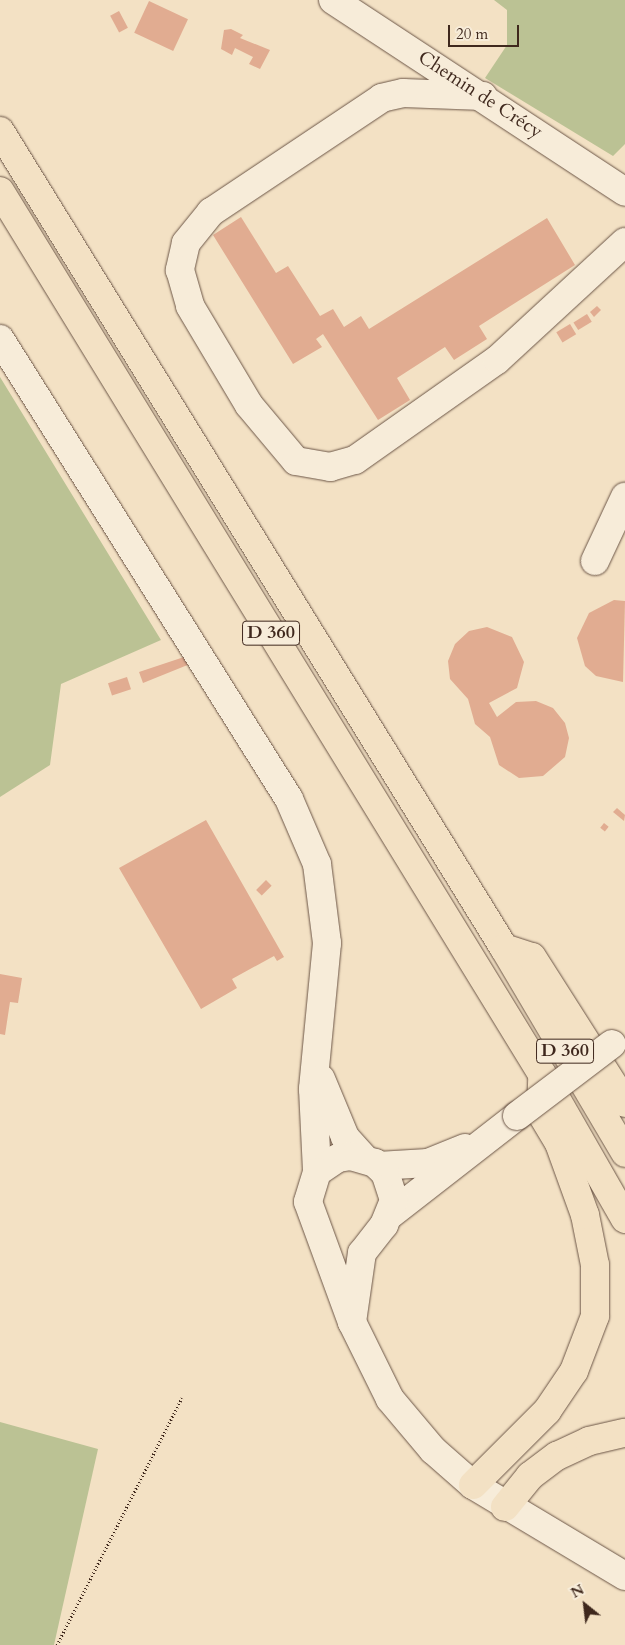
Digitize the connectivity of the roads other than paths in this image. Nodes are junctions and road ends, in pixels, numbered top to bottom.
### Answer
1 (334, 0) edge
2 (483, 96) junction
3 (0, 131) edge
4 (0, 191) edge
5 (625, 192) edge
6 (625, 242) edge
7 (0, 338) edge
8 (625, 497) edge
9 (595, 561) dead end
10 (504, 948) junction
11 (619, 1039) edge
12 (317, 1053) junction
13 (542, 1074) junction
14 (625, 1103) edge
15 (485, 1140) junction
16 (625, 1154) edge
17 (371, 1162) junction
18 (317, 1172) junction
19 (625, 1219) edge
20 (383, 1224) junction
21 (320, 1228) junction
22 (352, 1322) junction
23 (625, 1433) edge
24 (474, 1485) junction
25 (505, 1507) junction
26 (625, 1576) edge

1 - 2 street, Chemin de Crécy
2 - 5 street, Chemin de Crécy
2 - 6 street
3 - 10 highway, D 360
4 - 13 highway, D 360
7 - 12 street
8 - 9 street
10 - 14 highway
10 - 16 highway, D 360
11 - 15 street, bridge
12 - 17 street
12 - 18 street
13 - 19 highway, D 360
13 - 24 highway
15 - 17 street
15 - 20 street
17 - 18 street
17 - 20 street
18 - 21 street
20 - 21 street
20 - 22 street
21 - 22 street
22 - 24 street
23 - 25 highway
24 - 25 street
25 - 26 street

